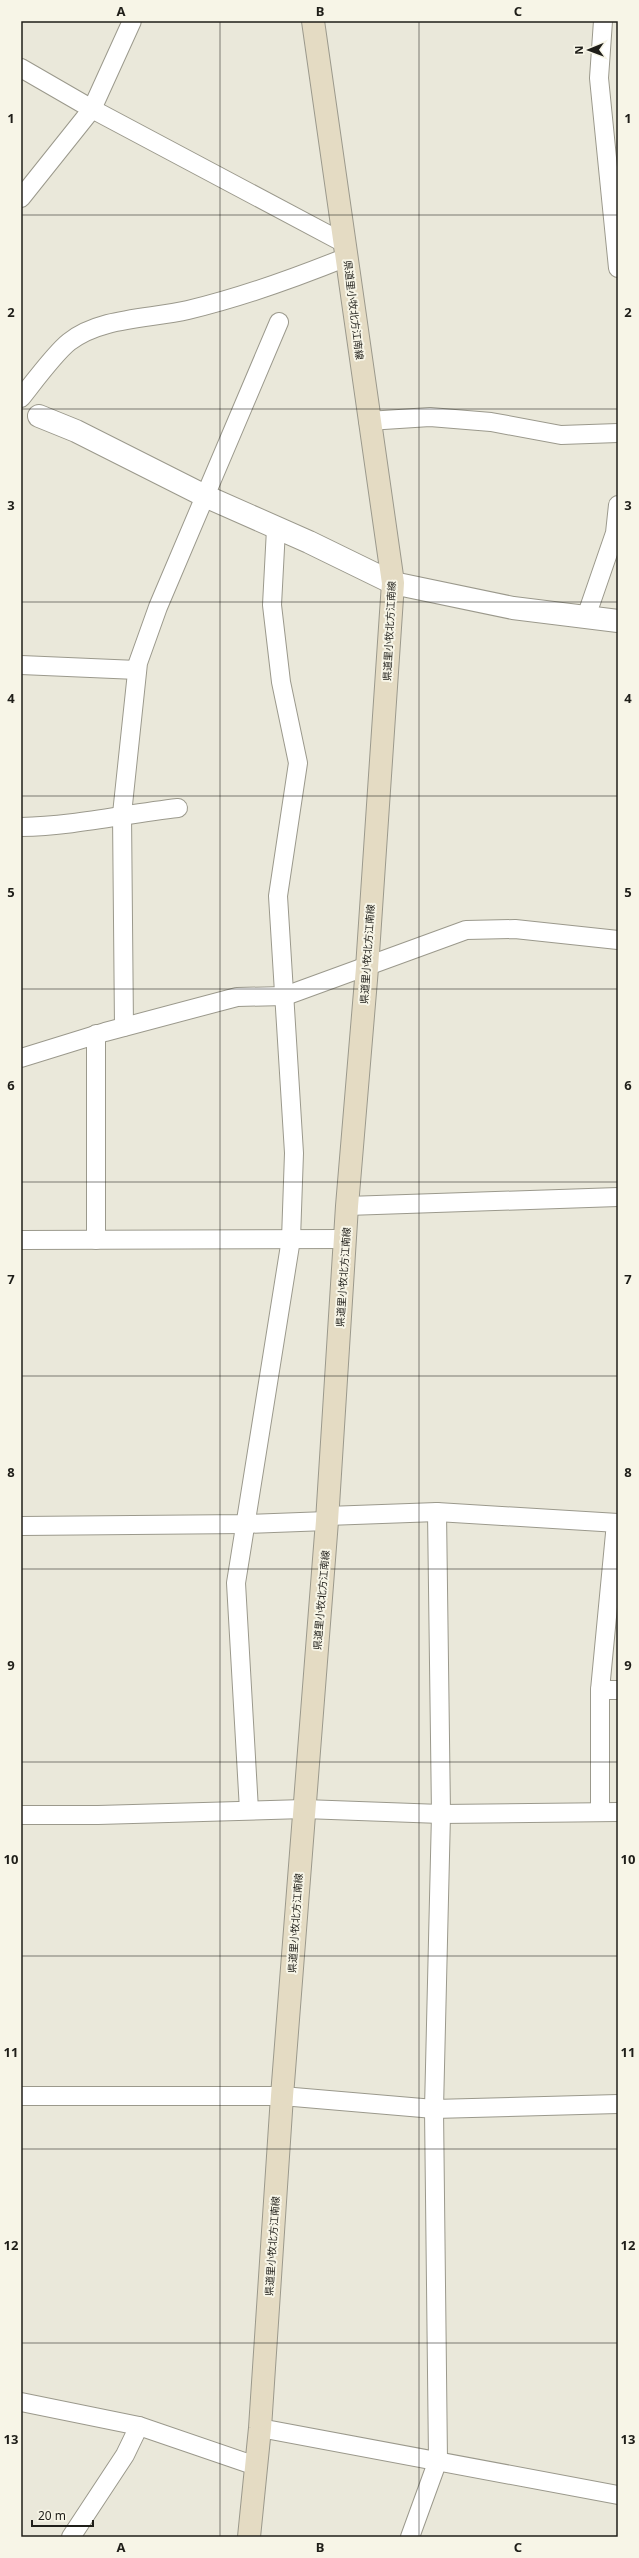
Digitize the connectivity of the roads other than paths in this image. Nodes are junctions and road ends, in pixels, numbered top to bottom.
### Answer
1 (132, 21) edge
2 (313, 21) edge
3 (603, 21) edge
4 (21, 68) edge
5 (92, 109) junction
6 (613, 160) edge
7 (21, 198) edge
8 (346, 250) junction
9 (618, 268) edge
10 (279, 322) dead end
11 (21, 398) edge
12 (30, 411) edge
13 (368, 421) junction
14 (618, 433) edge
15 (205, 496) junction
16 (618, 505) edge
17 (276, 529) junction
18 (393, 583) junction
19 (586, 617) junction
20 (618, 621) edge
21 (21, 665) edge
22 (137, 670) junction
23 (178, 808) dead end
24 (122, 814) junction
25 (21, 827) edge
26 (618, 940) edge
27 (367, 968) junction
28 (285, 996) junction
29 (124, 1027) junction
30 (96, 1034) junction
31 (21, 1058) edge
32 (618, 1197) edge
33 (347, 1206) junction
34 (291, 1239) junction
35 (345, 1239) junction
36 (21, 1240) edge
37 (96, 1240) junction
38 (437, 1512) junction
39 (327, 1518) junction
40 (617, 1523) edge
41 (245, 1524) junction
42 (21, 1526) edge
43 (600, 1690) junction
44 (618, 1690) edge
45 (304, 1809) junction
46 (249, 1810) junction
47 (600, 1812) junction
48 (618, 1812) edge
49 (441, 1814) junction
50 (21, 1815) edge
51 (21, 2096) edge
52 (282, 2096) junction
53 (618, 2104) edge
54 (434, 2109) junction
55 (21, 2402) edge
56 (139, 2426) junction
57 (260, 2428) junction
58 (438, 2460) junction
59 (256, 2466) junction
60 (618, 2495) edge
61 (71, 2537) edge
62 (249, 2537) edge
63 (410, 2537) edge

1 - 5 street
2 - 8 main road, 県道里小牧北方江南線
3 - 6 street
4 - 5 street
5 - 7 street
5 - 8 street
6 - 9 street
8 - 11 street
8 - 13 main road, 県道里小牧北方江南線
10 - 15 street
12 - 15 street
13 - 14 street
13 - 18 main road, 県道里小牧北方江南線
15 - 17 street
15 - 22 street
16 - 19 street
17 - 18 street
17 - 28 street
18 - 19 street
18 - 27 main road, 県道里小牧北方江南線
19 - 20 street
21 - 22 street
22 - 24 street
23 - 24 street
24 - 25 street
24 - 29 street
26 - 27 street
27 - 28 street
27 - 33 main road, 県道里小牧北方江南線
28 - 29 street
28 - 34 street
29 - 30 street
30 - 31 street
30 - 37 street
32 - 33 street
33 - 35 main road, 県道里小牧北方江南線
34 - 35 street
34 - 37 street
34 - 41 street
35 - 39 main road, 県道里小牧北方江南線
36 - 37 street
38 - 39 street
38 - 40 street
38 - 49 street
39 - 41 street
39 - 45 main road, 県道里小牧北方江南線
40 - 43 street
41 - 42 street
41 - 46 street
43 - 44 street
43 - 47 street
45 - 46 street
45 - 49 street
45 - 52 main road, 県道里小牧北方江南線
46 - 50 street
47 - 48 street
47 - 49 street
49 - 54 street
51 - 52 street
52 - 54 street
52 - 57 main road, 県道里小牧北方江南線
53 - 54 street
54 - 58 street
55 - 56 street
56 - 59 street
56 - 61 street
57 - 58 street
57 - 59 main road, 県道里小牧北方江南線
58 - 60 street
58 - 63 street
59 - 62 main road, 県道里小牧北方江南線

